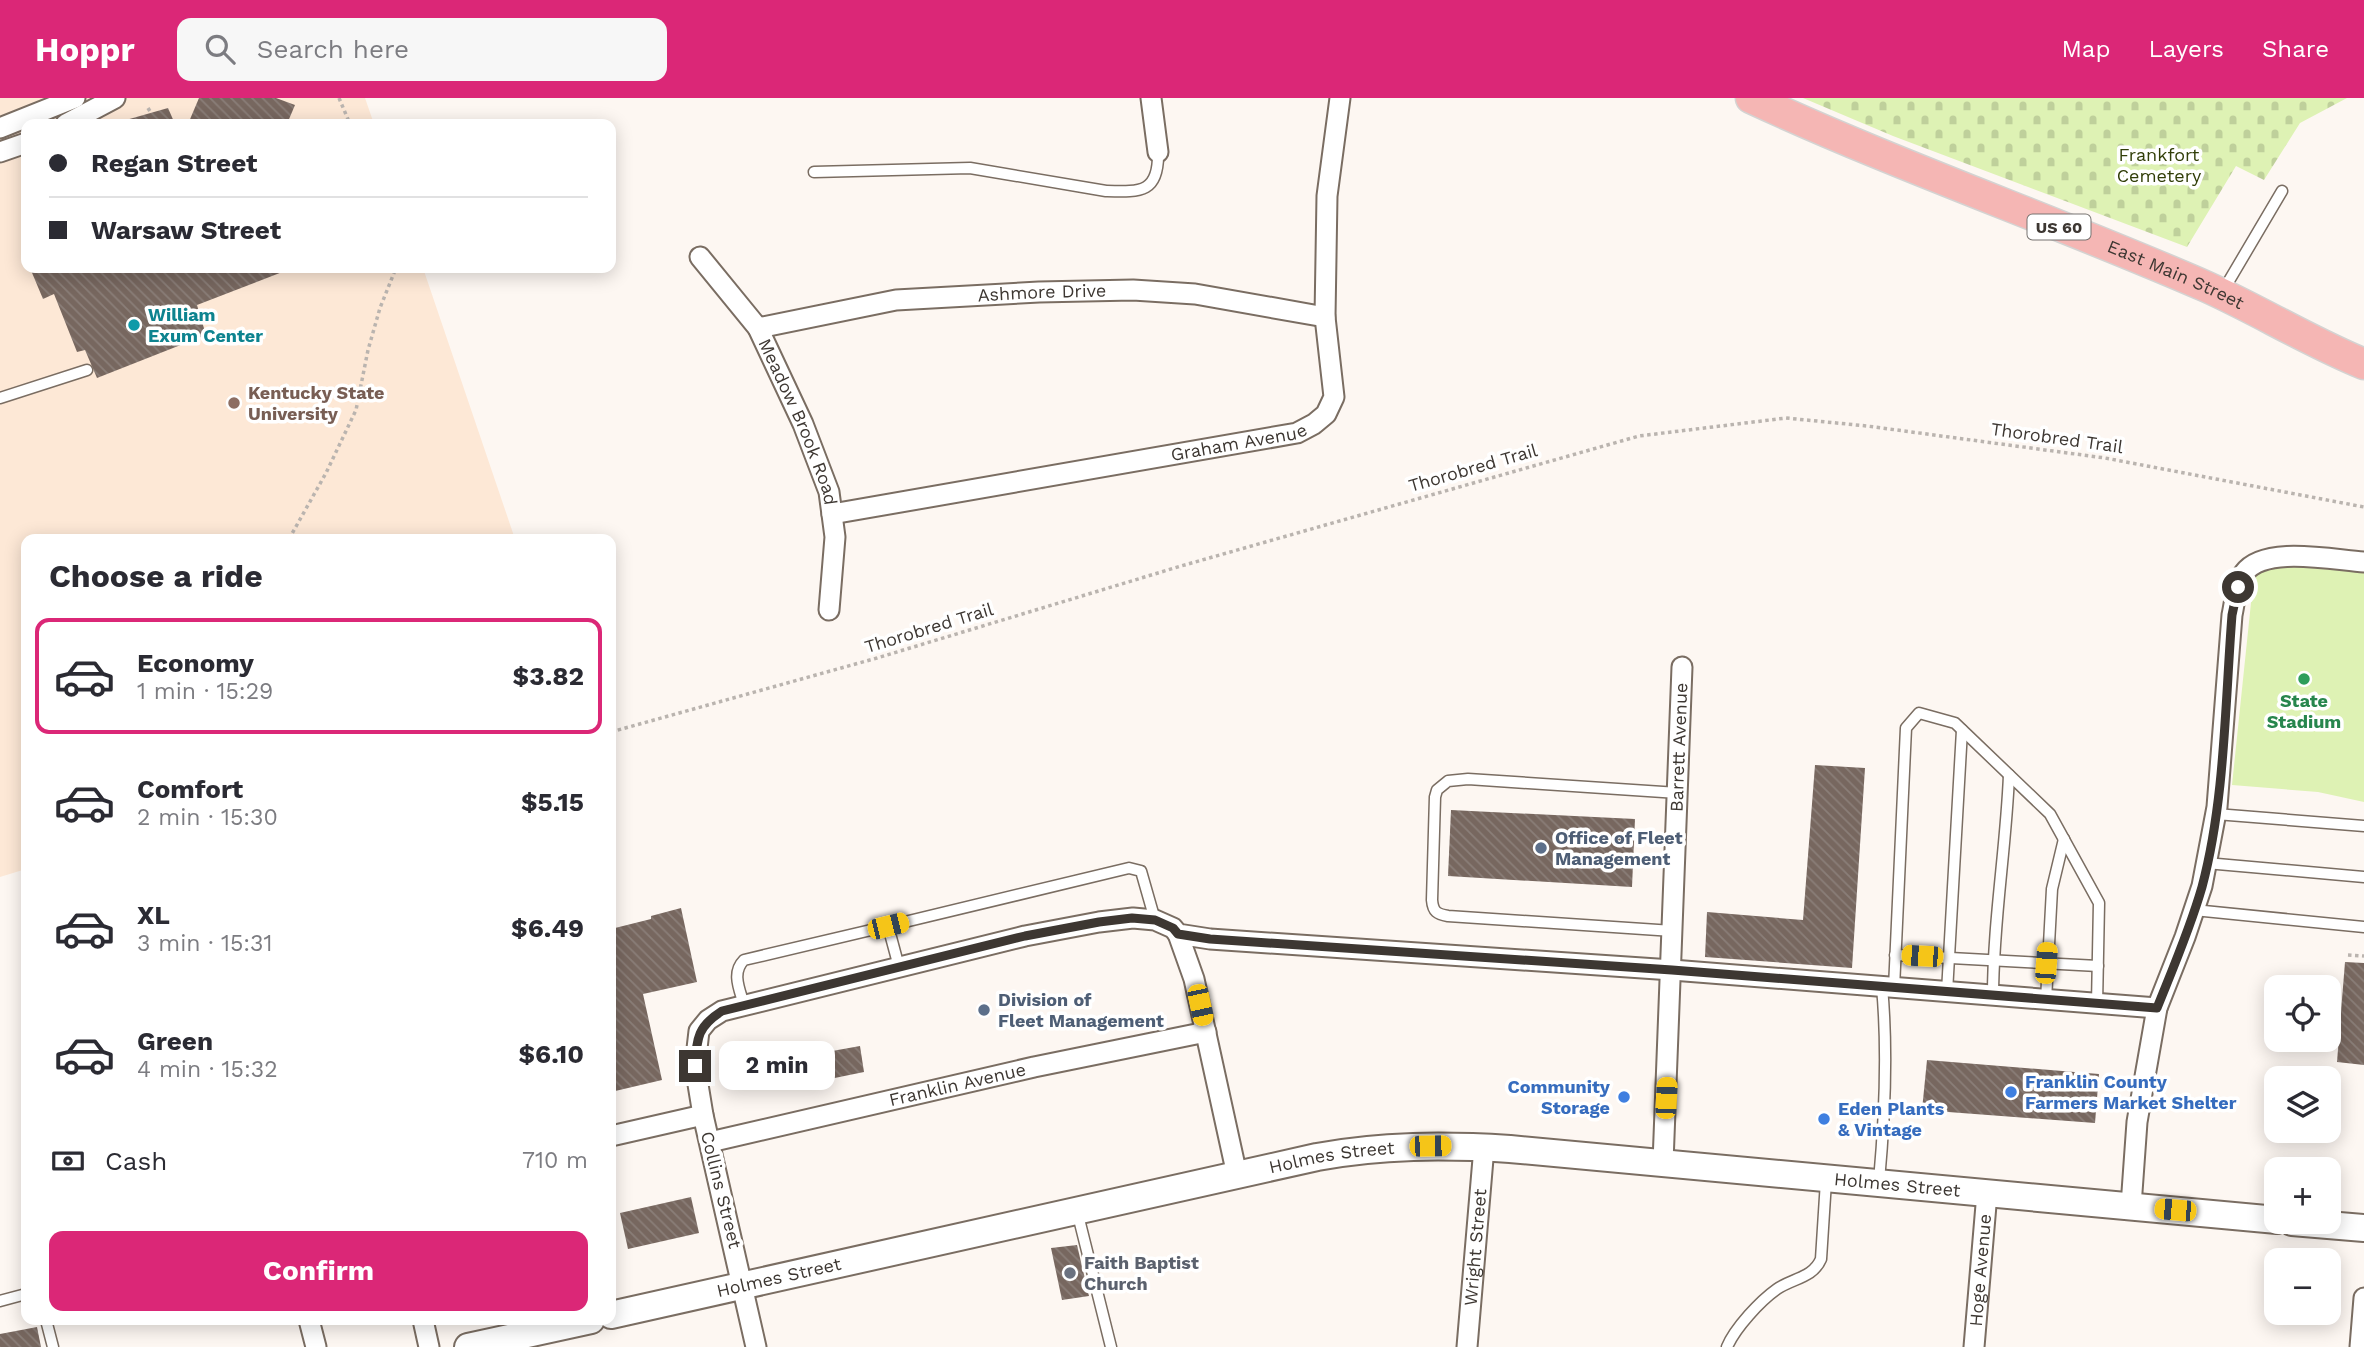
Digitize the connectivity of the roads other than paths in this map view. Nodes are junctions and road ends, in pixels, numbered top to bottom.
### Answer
1 (75, 98) edge
2 (115, 98) edge
3 (1151, 98) edge
4 (1340, 98) edge
5 (1751, 98) edge
6 (22, 119) edge
7 (75, 119) edge
8 (21, 120) edge
9 (0, 128) edge
10 (21, 145) edge
11 (0, 152) edge
12 (1158, 152) joint
13 (814, 172) dead end
14 (2282, 191) dead end
15 (700, 257) dead end
16 (2221, 294) junction
17 (1325, 317) junction
18 (758, 328) junction
19 (2364, 364) edge
20 (87, 370) dead end
21 (0, 398) edge
22 (832, 513) junction
23 (2364, 562) edge
24 (829, 610) dead end
25 (1682, 667) dead end
26 (1962, 730) junction
27 (2009, 775) junction
28 (1679, 793) junction
29 (2216, 814) junction
30 (2364, 826) edge
31 (2064, 839) junction
32 (2206, 863) junction
33 (2364, 877) edge
34 (2194, 910) junction
35 (1155, 920) junction
36 (888, 926) junction
37 (2364, 927) edge
38 (1674, 931) junction
39 (1178, 934) junction
40 (1895, 955) junction
41 (1948, 958) junction
42 (1993, 960) junction
43 (2046, 963) junction
44 (2098, 966) junction
45 (899, 967) junction
46 (1672, 970) junction
47 (1888, 987) junction
48 (1947, 992) junction
49 (1993, 996) junction
50 (2046, 1000) junction
51 (2097, 1003) junction
52 (744, 1005) junction
53 (2157, 1008) junction
54 (1206, 1032) junction
55 (703, 1115) junction
56 (616, 1135) edge
57 (710, 1142) junction
58 (1484, 1147) junction
59 (1663, 1163) junction
60 (1237, 1175) junction
61 (1826, 1177) junction
62 (1879, 1182) junction
63 (1987, 1193) junction
64 (2131, 1206) junction
65 (1077, 1210) junction
66 (2264, 1219) edge
67 (2341, 1226) edge
68 (2364, 1228) edge
69 (744, 1285) junction
70 (21, 1295) edge
71 (2364, 1298) edge
72 (0, 1301) edge
73 (616, 1314) edge
74 (47, 1325) edge
75 (310, 1325) edge
76 (424, 1325) edge
77 (532, 1326) edge
78 (53, 1347) edge
79 (316, 1347) edge
80 (429, 1347) edge
81 (468, 1347) edge
82 (756, 1347) edge
83 (1111, 1347) edge
84 (1467, 1347) edge
85 (1727, 1347) edge
86 (1974, 1347) edge
87 (2360, 1347) edge

1 - 6 street
2 - 7 street
3 - 12 street
4 - 17 street, Graham Avenue
5 - 16 main road, East Main Street / US 60
8 - 9 street
10 - 11 street
12 - 13 lane
14 - 16 lane
15 - 18 street, Meadow Brook Road
16 - 19 main road, East Main Street / US 60
17 - 18 street, Ashmore Drive
17 - 22 street, Graham Avenue
18 - 22 street, Meadow Brook Road
20 - 21 lane
22 - 24 street, Meadow Brook Road
23 - 29 street
25 - 28 street, Barrett Avenue
26 - 27 lane
26 - 40 lane
26 - 41 lane
27 - 31 lane
27 - 42 lane
28 - 38 street, Barrett Avenue
28 - 38 lane
29 - 30 lane
29 - 32 street
31 - 43 lane
31 - 44 lane
32 - 33 lane
32 - 34 street
34 - 37 lane
34 - 53 street
35 - 36 lane
35 - 39 street
35 - 45 street, Collins Street
36 - 45 lane
36 - 52 lane
38 - 46 street, Barrett Avenue
39 - 46 street
39 - 54 street
40 - 41 lane
40 - 47 lane
41 - 42 lane
41 - 48 lane
42 - 43 lane
42 - 49 lane
43 - 44 lane
43 - 50 lane
44 - 51 lane
45 - 52 street, Collins Street
46 - 47 street
46 - 59 street, Barrett Avenue
47 - 48 street
47 - 62 lane
48 - 49 street
49 - 50 street
50 - 51 street
51 - 53 street
52 - 55 street, Collins Street
53 - 64 street
54 - 57 street, Franklin Avenue
54 - 60 street
55 - 56 street
55 - 57 street, Collins Street
57 - 69 street, Collins Street
58 - 59 main road, Holmes Street
58 - 60 main road, Holmes Street
58 - 84 street, Wright Street
59 - 61 main road, Holmes Street
60 - 65 main road, Holmes Street
61 - 62 main road, Holmes Street
61 - 85 lane
62 - 63 main road, Holmes Street
63 - 64 main road, Holmes Street
63 - 86 street, Hoge Avenue
64 - 66 main road, Holmes Street
65 - 69 main road, Holmes Street
65 - 83 lane
67 - 68 main road
69 - 73 main road, Holmes Street
69 - 82 street, Collins Street
70 - 72 lane
71 - 87 street
74 - 78 lane
75 - 79 street
76 - 80 street
77 - 81 main road

